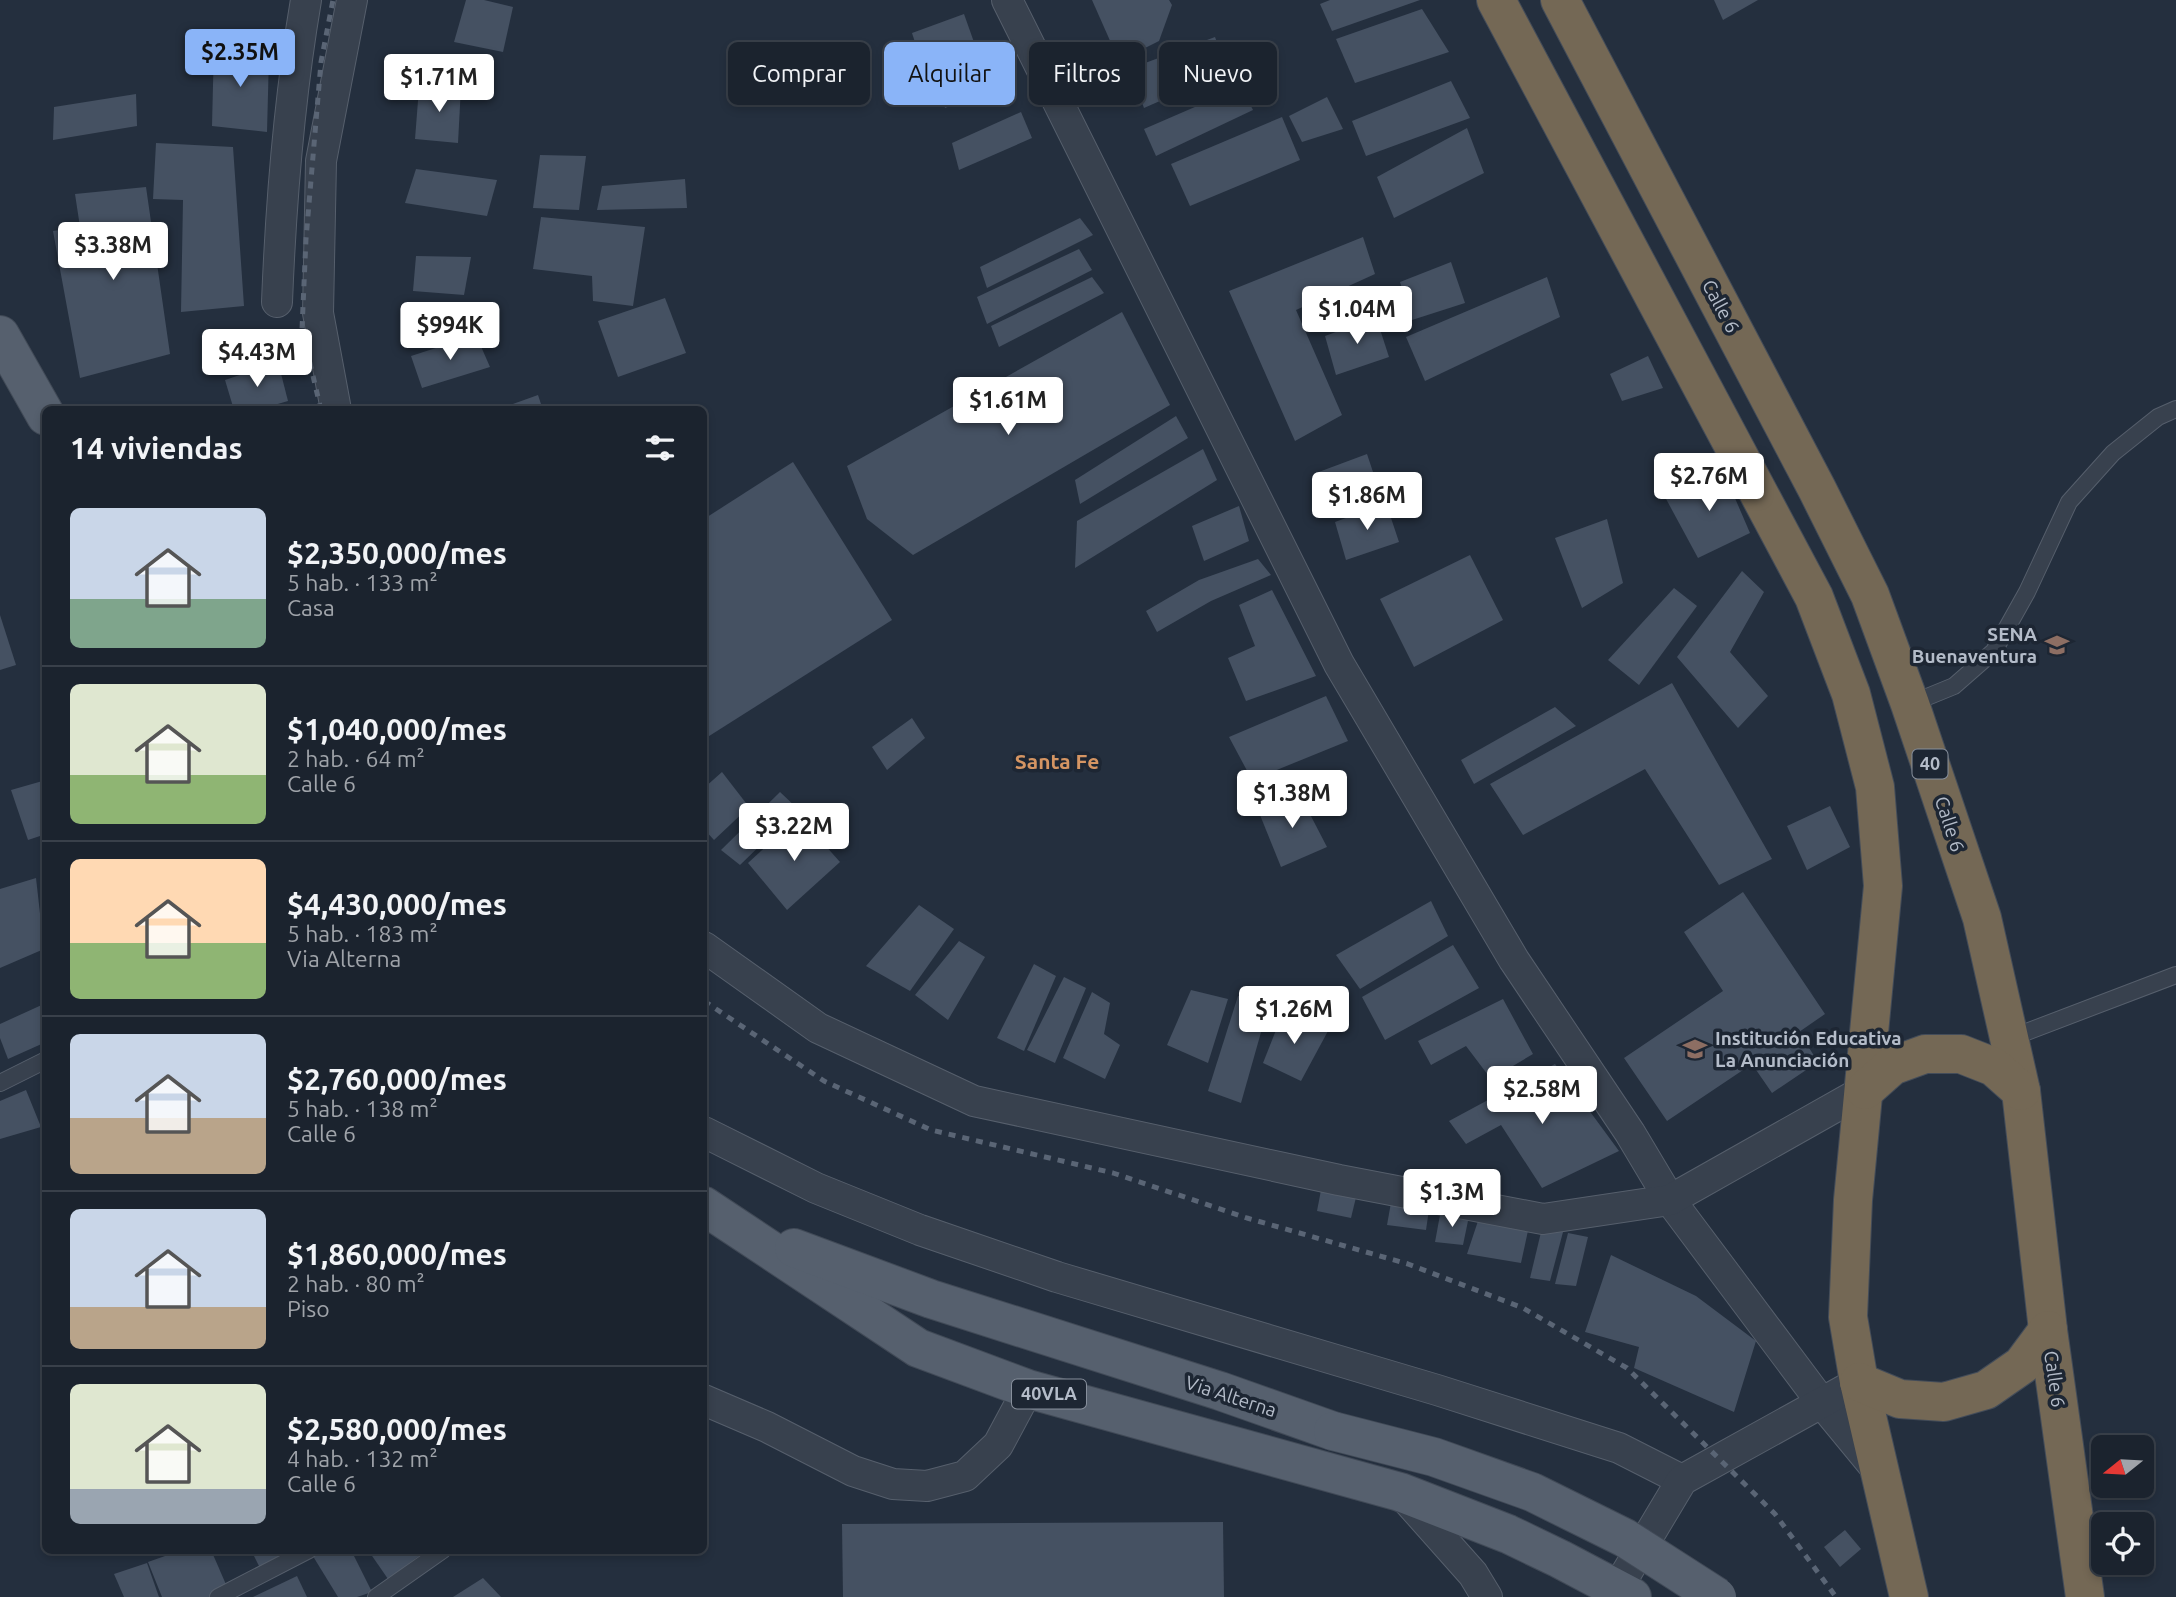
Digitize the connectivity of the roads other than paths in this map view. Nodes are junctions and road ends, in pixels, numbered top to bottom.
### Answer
1 (306, 0) edge
2 (352, 0) edge
3 (1007, 0) edge
4 (1496, 0) edge
5 (1560, 0) edge
6 (277, 302) dead end
7 (0, 335) edge
8 (335, 406) edge
9 (42, 409) edge
10 (2176, 409) edge
11 (1910, 704) junction
12 (707, 949) edge
13 (2176, 975) edge
14 (2008, 1039) junction
15 (42, 1062) edge
16 (0, 1083) edge
17 (1865, 1090) junction
18 (2021, 1091) junction
19 (707, 1134) edge
20 (1670, 1200) junction
21 (717, 1215) edge
22 (2048, 1330) junction
23 (1860, 1382) junction
24 (1028, 1388) junction
25 (707, 1401) edge
26 (1822, 1402) junction
27 (1881, 1474) junction
28 (1682, 1480) junction
29 (1400, 1492) junction
30 (301, 1554) edge
31 (437, 1554) edge
32 (1621, 1594) edge
33 (218, 1597) edge
34 (376, 1597) edge
35 (1487, 1597) edge
36 (1717, 1597) edge
37 (1909, 1597) edge
38 (2085, 1597) edge

1 - 6 street
2 - 8 street
3 - 20 street
4 - 17 highway
5 - 11 highway, Calle 6 / 40
7 - 9 main road
10 - 11 lane
11 - 14 highway, Calle 6 / 40
12 - 20 street
13 - 14 lane
14 - 18 highway, Calle 6 / 40
15 - 16 lane
17 - 18 highway
17 - 20 street
17 - 23 highway
18 - 22 highway, Calle 6 / 40
19 - 28 street
20 - 26 street
21 - 24 main road, Via Alterna / 40VLA
21 - 36 main road, Via Alterna / 40VLA, bridge
22 - 23 highway
22 - 38 highway, Calle 6 / 40
23 - 26 street
23 - 27 highway
24 - 25 street
24 - 29 main road, Via Alterna / 40VLA
26 - 27 street
26 - 28 street
27 - 37 highway
28 - 32 street
29 - 32 main road, Via Alterna / 40VLA
29 - 35 street
30 - 33 lane
31 - 34 lane

